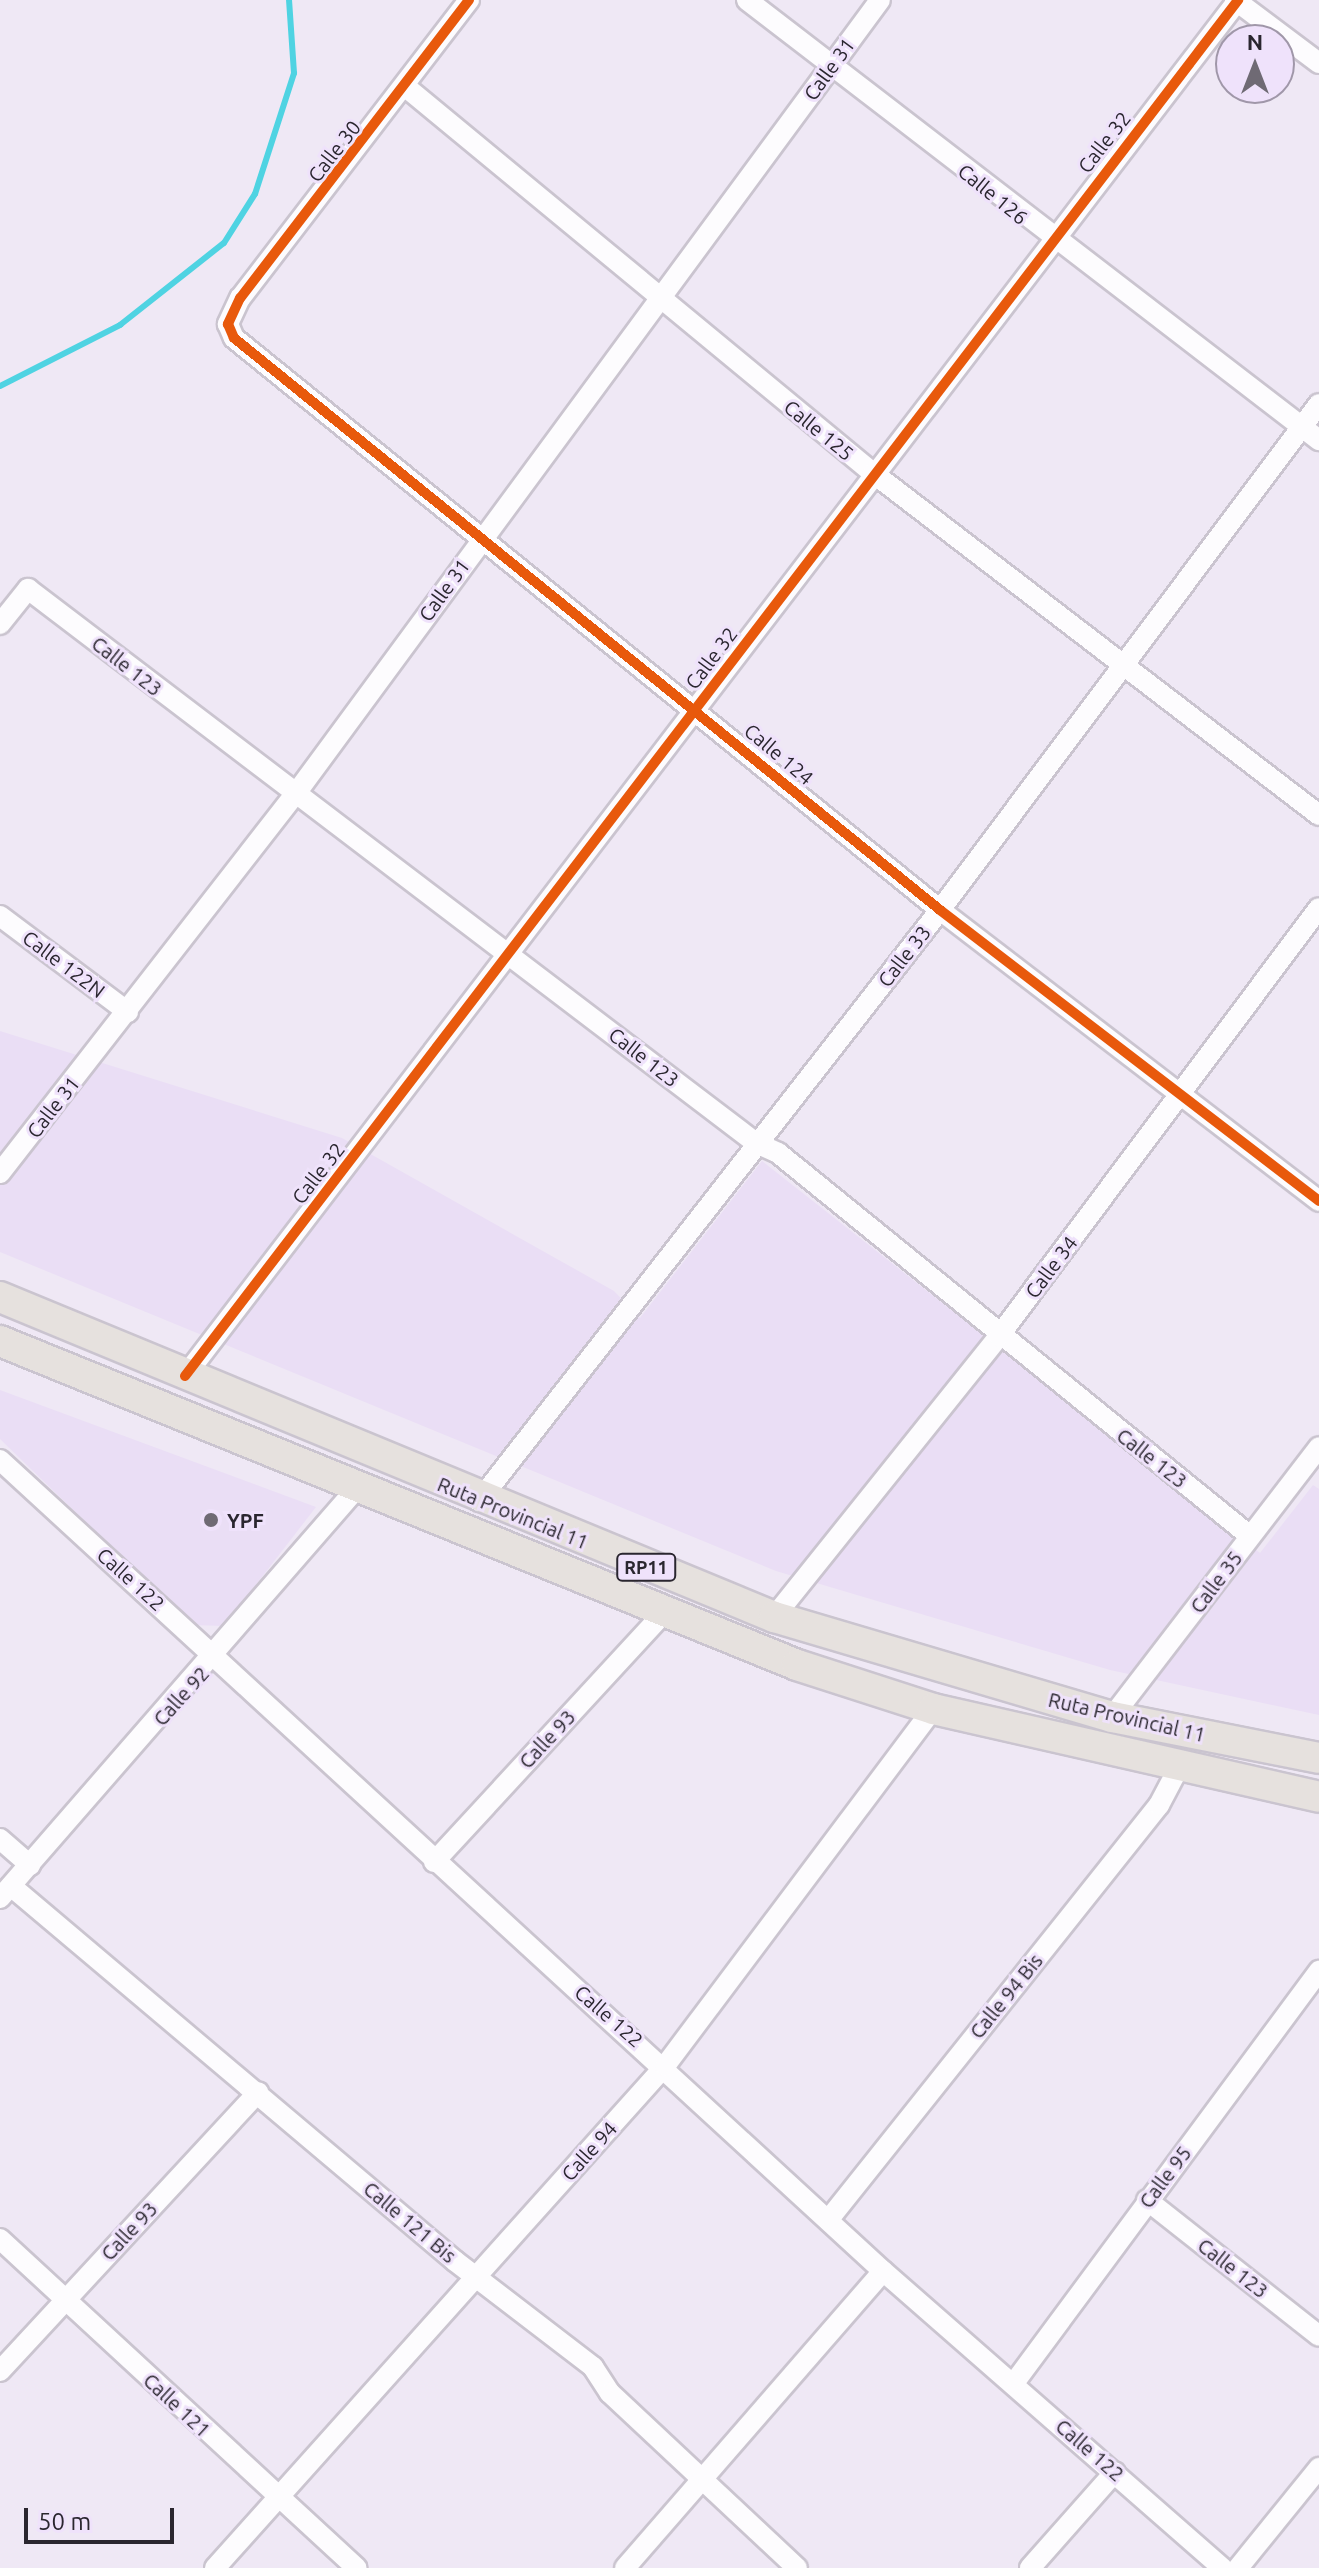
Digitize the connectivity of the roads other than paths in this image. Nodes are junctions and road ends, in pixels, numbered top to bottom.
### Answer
1 (469, 0) edge
2 (747, 0) edge
3 (880, 0) edge
4 (1237, 0) edge
5 (1319, 63) edge
6 (833, 64) junction
7 (407, 88) junction
8 (1051, 240) junction
9 (658, 300) junction
10 (228, 324) joint
11 (1319, 404) edge
12 (1302, 426) junction
13 (1319, 440) edge
14 (873, 473) junction
15 (480, 541) junction
16 (0, 624) edge
17 (1124, 667) junction
18 (696, 709) junction
19 (294, 796) junction
20 (1319, 815) edge
21 (1319, 908) edge
22 (940, 910) junction
23 (0, 916) edge
24 (510, 953) junction
25 (128, 1012) junction
26 (1184, 1091) junction
27 (756, 1143) junction
28 (0, 1173) edge
29 (1319, 1201) edge
30 (0, 1297) edge
31 (999, 1336) junction
32 (0, 1341) edge
33 (185, 1376) junction
34 (1319, 1447) edge
35 (0, 1460) edge
36 (356, 1489) junction
37 (479, 1501) junction
38 (1250, 1536) junction
39 (661, 1616) junction
40 (774, 1617) junction
41 (216, 1656) junction
42 (933, 1709) junction
43 (1112, 1717) junction
44 (1319, 1758) edge
45 (1178, 1769) junction
46 (1319, 1797) edge
47 (0, 1839) edge
48 (434, 1862) junction
49 (30, 1865) junction
50 (6, 1892) edge
51 (1319, 1971) edge
52 (665, 2066) junction
53 (258, 2092) junction
54 (1147, 2200) junction
55 (829, 2219) junction
56 (0, 2239) edge
57 (883, 2271) junction
58 (477, 2275) junction
59 (65, 2301) junction
60 (1319, 2336) edge
61 (0, 2371) edge
62 (1014, 2383) junction
63 (1319, 2468) edge
64 (1115, 2472) junction
65 (702, 2480) junction
66 (279, 2500) junction
67 (215, 2568) edge
68 (356, 2568) edge
69 (625, 2568) edge
70 (797, 2568) edge
71 (1030, 2568) edge
72 (1222, 2568) edge
73 (1238, 2568) edge

1 - 7 street, Calle 30
2 - 6 street, Calle 126
3 - 6 street, Calle 31
4 - 5 street
4 - 8 street, Calle 32
6 - 8 street, Calle 126
6 - 9 street, Calle 31
7 - 9 street, Calle 125
7 - 10 street, Calle 30
8 - 12 street, Calle 126
8 - 14 street, Calle 32
9 - 14 street, Calle 125
9 - 15 street, Calle 31
10 - 15 street, Calle 124
11 - 12 street, Calle 33
12 - 13 street, Calle 126
12 - 17 street, Calle 33
14 - 17 street, Calle 125
14 - 18 street, Calle 32
15 - 18 street, Calle 124
15 - 19 street, Calle 31
16 - 19 street, Calle 123
17 - 20 street, Calle 125
17 - 22 street, Calle 33
18 - 22 street, Calle 124
18 - 24 street, Calle 32
19 - 24 street, Calle 123
19 - 25 street, Calle 31
21 - 26 street, Calle 34
22 - 26 street, Calle 124
22 - 27 street, Calle 33
23 - 25 street, Calle 122N
24 - 27 street, Calle 123
24 - 33 street, Calle 32
25 - 28 street, Calle 31
26 - 29 street, Calle 124
26 - 31 street, Calle 34
27 - 31 street, Calle 123
27 - 37 street, Calle 33
30 - 33 main road, Ruta Provincial 11 / RP11
31 - 38 street, Calle 123
31 - 40 street, Calle 34
32 - 36 main road, Ruta Provincial 11 / RP11
33 - 37 main road, Ruta Provincial 11 / RP11
34 - 38 street, Calle 35
35 - 41 street, Calle 122
36 - 39 main road, Ruta Provincial 11 / RP11
36 - 41 street, Calle 92
37 - 40 main road, Ruta Provincial 11 / RP11
38 - 43 street, Calle 35
39 - 42 main road, Ruta Provincial 11 / RP11
39 - 48 street, Calle 93
40 - 43 main road, Ruta Provincial 11 / RP11
41 - 48 street, Calle 122
41 - 49 street, Calle 92
42 - 45 main road, Ruta Provincial 11 / RP11
42 - 52 street, Calle 94
43 - 44 main road, Ruta Provincial 11 / RP11
45 - 46 main road, Ruta Provincial 11 / RP11
45 - 55 street, Calle 94 Bis
47 - 49 street
48 - 52 street, Calle 122
49 - 50 street, Calle 92
50 - 53 street, Calle 121 Bis
51 - 54 street, Calle 95
52 - 55 street, Calle 122
52 - 58 street, Calle 94
53 - 58 street, Calle 121 Bis
53 - 59 street, Calle 93
54 - 60 street, Calle 123
54 - 62 street, Calle 95
55 - 57 street, Calle 122
56 - 59 street, Calle 121
57 - 62 street, Calle 122
57 - 65 street
58 - 65 street, Calle 121 Bis
58 - 66 street, Calle 94
59 - 61 street, Calle 93
59 - 66 street, Calle 121
62 - 64 street, Calle 122
63 - 73 street
64 - 71 street
64 - 72 street, Calle 122
65 - 69 street
65 - 70 street, Calle 121 Bis
66 - 67 street, Calle 94
66 - 68 street, Calle 121

